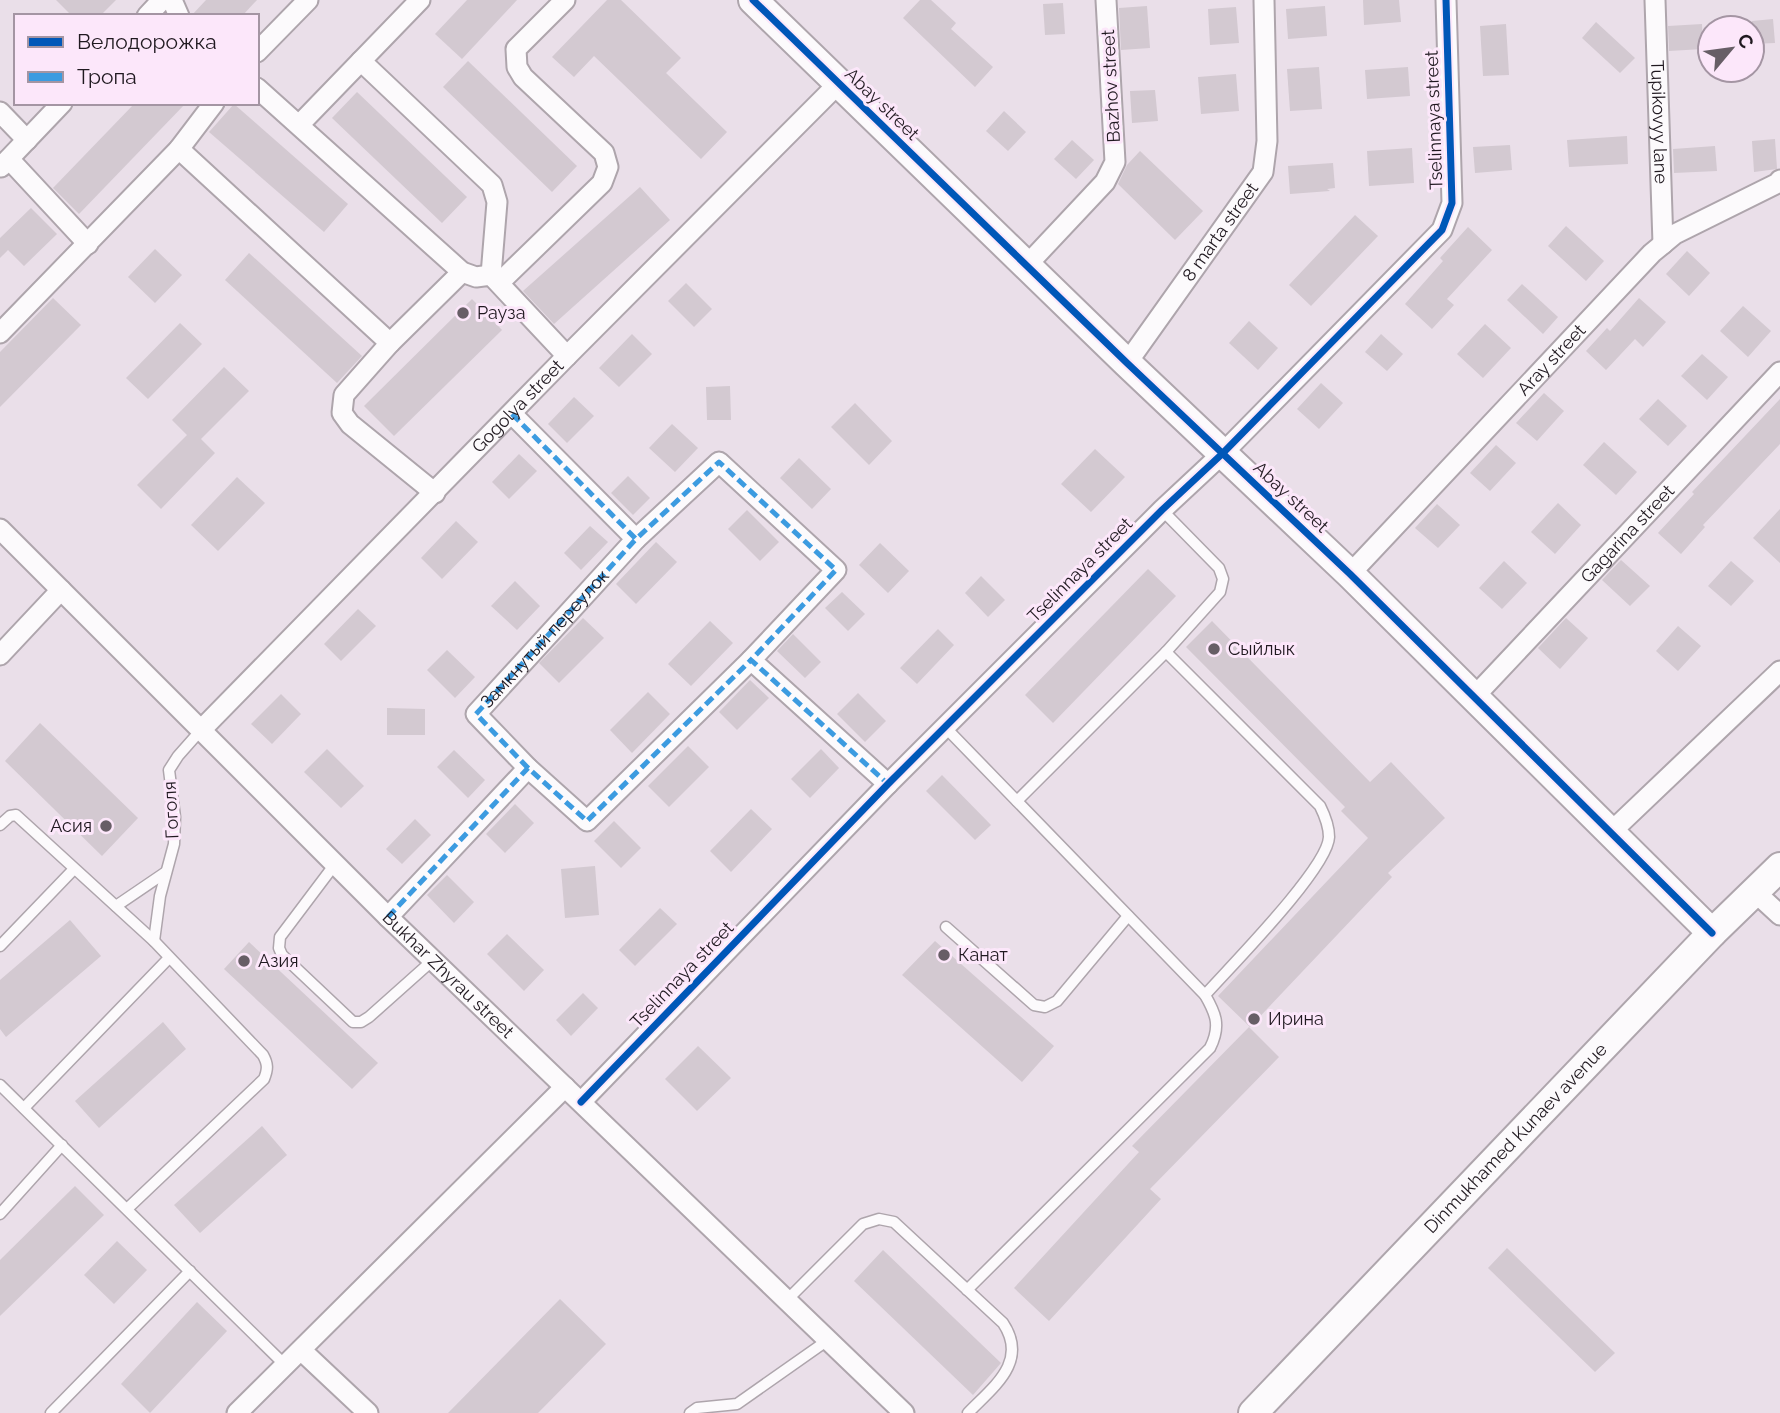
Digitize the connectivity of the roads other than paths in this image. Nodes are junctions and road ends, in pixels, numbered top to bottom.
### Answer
1 (162, 0) edge
2 (308, 0) edge
3 (420, 0) edge
4 (565, 0) edge
5 (1106, 0) edge
6 (1264, 0) edge
7 (1446, 0) edge
8 (1655, 0) edge
9 (761, 3) edge
10 (149, 14) edge
11 (259, 50) edge
12 (361, 61) junction
13 (838, 84) junction
14 (259, 90) edge
15 (60, 105) edge
16 (212, 105) edge
17 (0, 112) edge
18 (299, 125) junction
19 (27, 140) junction
20 (179, 149) junction
21 (4, 163) edge
22 (1780, 180) edge
23 (88, 244) junction
24 (1662, 244) junction
25 (1027, 265) junction
26 (462, 272) junction
27 (495, 279) junction
28 (0, 333) edge
29 (390, 343) junction
30 (567, 356) junction
31 (1127, 363) junction
32 (1780, 372) edge
33 (512, 414) junction
34 (1222, 454) junction
35 (435, 492) junction
36 (1163, 510) junction
37 (0, 529) edge
38 (636, 539) junction
39 (1350, 574) junction
40 (61, 590) junction
41 (1166, 652) junction
42 (0, 655) edge
43 (751, 660) junction
44 (1780, 671) edge
45 (1474, 697) junction
46 (945, 727) junction
47 (201, 730) junction
48 (528, 768) junction
49 (888, 785) junction
50 (1017, 801) junction
51 (0, 825) edge
52 (1611, 832) junction
53 (335, 864) junction
54 (1780, 867) edge
55 (74, 869) junction
56 (166, 871) junction
57 (1755, 892) junction
58 (116, 906) junction
59 (1780, 915) edge
60 (1128, 916) junction
61 (388, 917) junction
62 (947, 927) dead end
63 (1712, 933) junction
64 (154, 941) junction
65 (0, 946) edge
66 (169, 958) junction
67 (433, 960) junction
68 (1205, 995) junction
69 (0, 1084) edge
70 (565, 1087) junction
71 (581, 1102) junction
72 (24, 1108) junction
73 (62, 1145) junction
74 (127, 1209) junction
75 (0, 1214) edge
76 (190, 1270) junction
77 (967, 1290) junction
78 (787, 1300) junction
79 (828, 1340) junction
80 (301, 1350) junction
81 (284, 1364) junction
82 (736, 1409) edge
83 (51, 1413) edge
84 (237, 1413) edge
85 (368, 1413) edge
86 (690, 1413) edge
87 (904, 1413) edge
88 (968, 1413) edge
89 (1253, 1413) edge

1 - 10 street
2 - 11 street
3 - 12 street
4 - 27 street
5 - 25 street, Bazhov street
6 - 31 street, 8 marta street
7 - 34 street, Tselinnaya street
8 - 24 street, Tupikovyy lane
9 - 13 street, Abay street
12 - 18 street
12 - 27 street
13 - 25 street, Abay street
13 - 30 street, Gogolya street
14 - 18 street
15 - 19 street
16 - 20 street
17 - 19 street
18 - 26 street
19 - 21 street
20 - 23 street
20 - 29 street
21 - 23 street
22 - 24 street, Aray street
23 - 28 street
24 - 39 street, Aray street
25 - 31 street, Abay street
26 - 27 street
26 - 29 street
27 - 30 street
29 - 35 street
30 - 33 street, Gogolya street
31 - 34 street, Abay street
32 - 45 street, Gagarina street
33 - 35 street, Gogolya street
33 - 38 street
34 - 36 street, Tselinnaya street
34 - 39 street, Abay street
35 - 47 street, Gogolya street
36 - 41 lane
36 - 46 street, Tselinnaya street
37 - 40 street, Bukhar Zhyrau street
38 - 43 street, Замкнутый переулок
38 - 48 street, Замкнутый переулок
39 - 45 street, Abay street
40 - 42 street
40 - 47 street, Bukhar Zhyrau street
41 - 50 lane
41 - 68 lane
43 - 48 street, Замкнутый переулок
43 - 49 street
44 - 52 street
45 - 52 street, Abay street
46 - 49 street, Tselinnaya street
46 - 50 lane
47 - 53 street, Bukhar Zhyrau street
47 - 56 lane, Гоголя
48 - 61 street
49 - 71 street, Tselinnaya street
50 - 60 lane
51 - 55 lane
52 - 63 street, Abay street
53 - 61 street, Bukhar Zhyrau street
53 - 67 lane
54 - 57 street, Dinmukhamed Kunaev avenue
55 - 58 lane
55 - 65 lane
56 - 58 lane
56 - 64 lane, Гоголя
57 - 59 street
57 - 63 street, Dinmukhamed Kunaev avenue
58 - 64 lane
60 - 62 lane
60 - 68 lane
61 - 67 street, Bukhar Zhyrau street
63 - 89 street, Dinmukhamed Kunaev avenue
64 - 66 lane
66 - 72 lane
66 - 74 lane
67 - 70 street, Bukhar Zhyrau street
68 - 77 lane
69 - 72 lane
70 - 71 street, Bukhar Zhyrau street
70 - 80 street
71 - 78 street, Bukhar Zhyrau street
72 - 73 lane
73 - 74 lane
73 - 75 lane
74 - 76 lane
76 - 81 lane
76 - 83 lane
77 - 78 lane
77 - 88 lane
78 - 79 street, Bukhar Zhyrau street
79 - 82 lane
79 - 87 street, Bukhar Zhyrau street
80 - 81 street
80 - 85 street
81 - 84 street
82 - 86 lane

